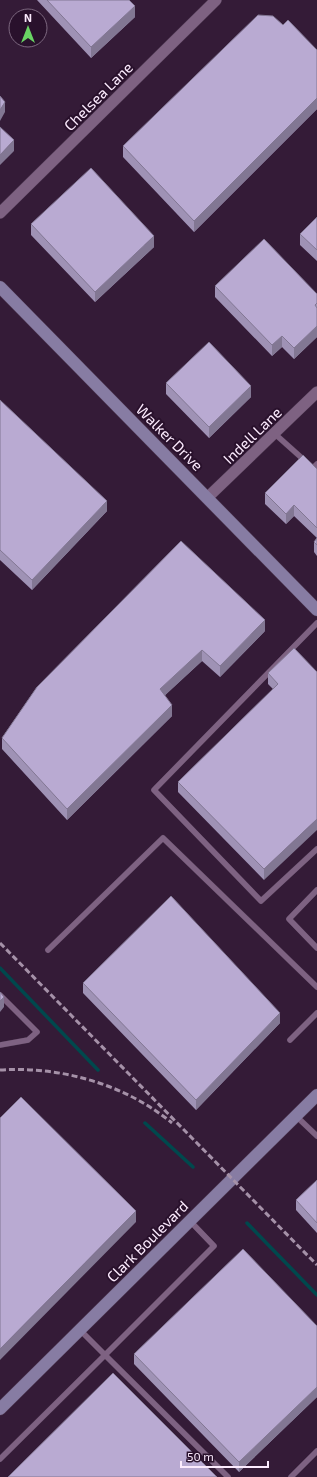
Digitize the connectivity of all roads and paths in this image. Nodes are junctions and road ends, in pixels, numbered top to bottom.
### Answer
1 (216, 0) edge
2 (0, 213) edge
3 (0, 287) edge
4 (317, 392) edge
5 (275, 434) junction
6 (317, 464) edge
7 (207, 498) junction
8 (317, 610) edge
9 (317, 623) edge
10 (317, 849) edge
11 (317, 890) edge
12 (317, 948) edge
13 (48, 950) dead end
14 (317, 987) edge
15 (0, 995) edge
16 (317, 1013) edge
17 (290, 1040) dead end
18 (0, 1045) edge
19 (317, 1095) edge
20 (296, 1116) junction
21 (317, 1136) edge
22 (190, 1221) junction
23 (80, 1330) junction
24 (105, 1355) junction
25 (0, 1409) edge
26 (317, 1451) edge
27 (0, 1459) edge
28 (228, 1477) edge
29 (291, 1477) edge

1 - 2 street, Chelsea Lane
3 - 7 street, Walker Drive
4 - 5 street, Indell Lane
5 - 6 lane
5 - 7 street, Indell Lane
7 - 8 street, Walker Drive
9 - 10 lane
11 - 12 lane
13 - 14 lane
15 - 18 lane
16 - 17 lane
19 - 20 street, Clark Boulevard
20 - 21 lane
20 - 22 street, Clark Boulevard
22 - 23 street, Clark Boulevard
22 - 24 lane
23 - 24 lane
23 - 25 street, Clark Boulevard
24 - 27 lane
24 - 28 lane
26 - 29 lane

